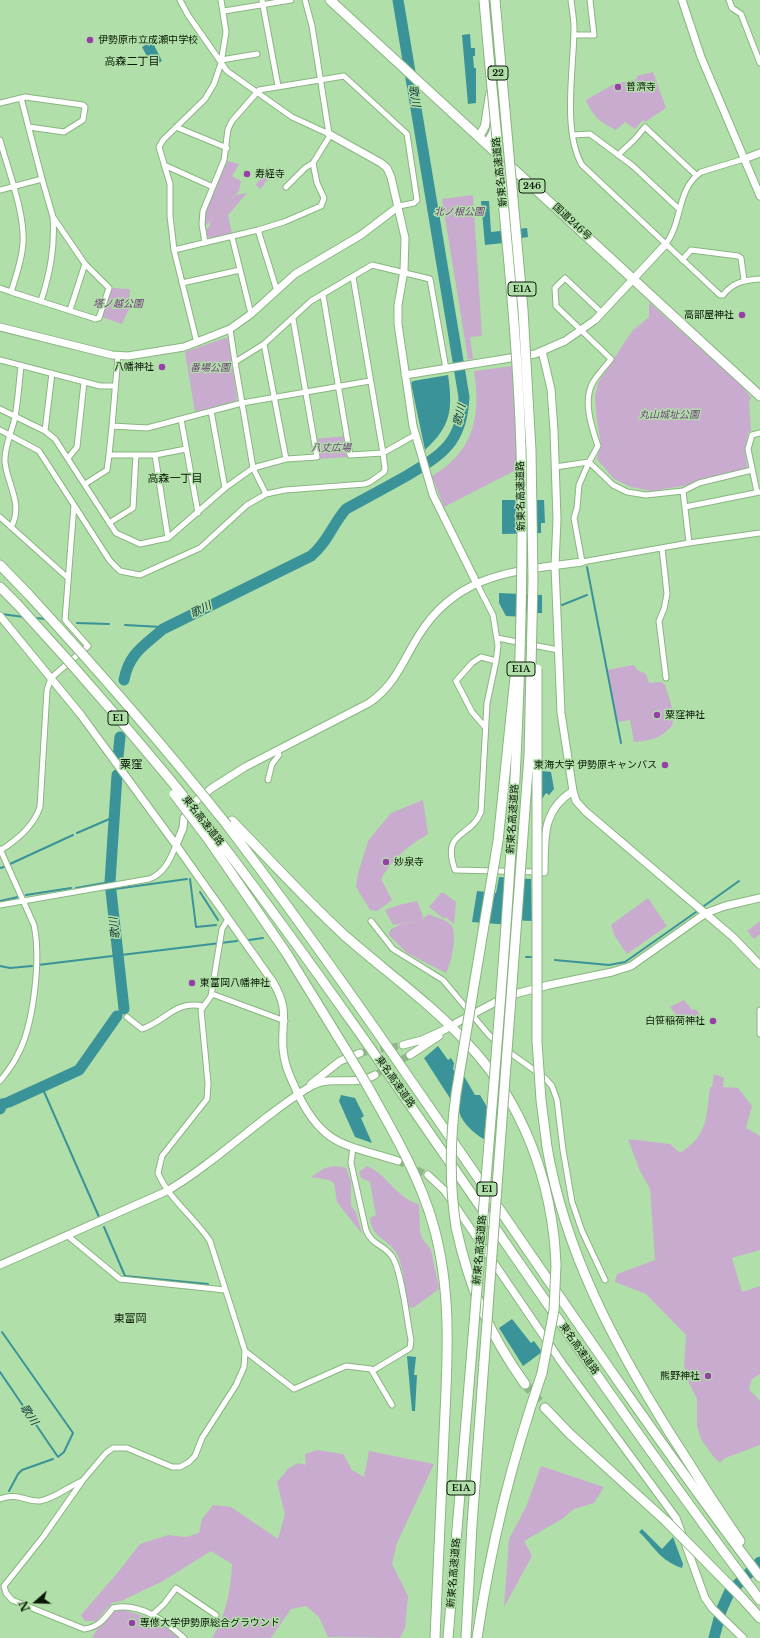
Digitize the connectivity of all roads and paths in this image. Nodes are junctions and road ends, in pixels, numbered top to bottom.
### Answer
1 (180, 0) edge
2 (222, 0) edge
3 (291, 0) edge
4 (305, 0) edge
5 (330, 0) edge
6 (485, 0) edge
7 (494, 0) edge
8 (571, 0) edge
9 (590, 0) edge
10 (682, 0) edge
11 (729, 0) edge
12 (262, 2) edge
13 (224, 11) junction
14 (574, 35) junction
15 (257, 54) dead end
16 (221, 61) junction
17 (760, 63) edge
18 (321, 79) junction
19 (278, 86) junction
20 (256, 93) junction
21 (20, 98) junction
22 (0, 103) edge
23 (29, 127) junction
24 (176, 127) junction
25 (330, 134) junction
26 (573, 135) junction
27 (479, 137) junction
28 (0, 140) edge
29 (487, 144) junction
30 (227, 148) junction
31 (760, 153) edge
32 (618, 155) junction
33 (744, 158) junction
34 (313, 163) junction
35 (164, 165) junction
36 (696, 175) junction
37 (42, 179) junction
38 (13, 186) junction
39 (289, 186) dead end
40 (213, 187) junction
41 (0, 190) edge
42 (760, 196) edge
43 (399, 206) junction
44 (679, 209) junction
45 (53, 218) junction
46 (258, 230) junction
47 (232, 237) junction
48 (205, 243) junction
49 (665, 245) junction
50 (174, 250) junction
51 (682, 260) junction
52 (85, 264) junction
53 (240, 270) junction
54 (404, 272) junction
55 (353, 277) junction
56 (633, 278) junction
57 (760, 279) edge
58 (744, 280) junction
59 (182, 283) junction
60 (0, 288) edge
61 (277, 290) junction
62 (11, 292) junction
63 (323, 295) junction
64 (41, 301) junction
65 (70, 310) junction
66 (602, 313) junction
67 (251, 314) junction
68 (293, 319) junction
69 (0, 327) edge
70 (230, 329) junction
71 (581, 331) junction
72 (197, 343) junction
73 (264, 344) junction
74 (542, 351) junction
75 (118, 356) junction
76 (0, 360) edge
77 (235, 362) junction
78 (21, 366) junction
79 (448, 368) junction
80 (52, 373) junction
81 (405, 375) junction
82 (370, 381) junction
83 (84, 382) junction
84 (115, 386) junction
85 (338, 386) junction
86 (306, 392) junction
87 (760, 396) edge
88 (274, 398) junction
89 (242, 403) junction
90 (0, 409) edge
91 (211, 411) junction
92 (15, 417) junction
93 (181, 419) junction
94 (112, 426) junction
95 (0, 430) edge
96 (45, 431) junction
97 (760, 433) edge
98 (10, 435) junction
99 (415, 435) junction
100 (186, 449) junction
101 (382, 453) junction
102 (109, 455) junction
103 (136, 455) junction
104 (155, 455) junction
105 (69, 457) junction
106 (286, 459) junction
107 (589, 462) junction
108 (555, 467) junction
109 (253, 468) junction
110 (752, 470) junction
111 (85, 484) junction
112 (225, 488) junction
113 (683, 491) junction
114 (758, 492) edge
115 (266, 494) junction
116 (74, 505) junction
117 (685, 507) junction
118 (198, 513) junction
119 (0, 517) edge
120 (109, 523) junction
121 (11, 527) junction
122 (760, 533) edge
123 (168, 538) junction
124 (522, 542) junction
125 (689, 543) junction
126 (662, 548) junction
127 (582, 562) junction
128 (0, 565) edge
129 (556, 566) junction
130 (68, 578) junction
131 (533, 579) junction
132 (477, 584) junction
133 (0, 586) edge
134 (0, 616) edge
135 (497, 638) junction
136 (558, 650) junction
137 (496, 661) junction
138 (51, 678) junction
139 (666, 678) dead end
140 (485, 727) junction
141 (277, 750) junction
142 (268, 780) dead end
143 (573, 791) junction
144 (230, 823) junction
145 (212, 837) junction
146 (176, 845) junction
147 (1, 849) edge
148 (544, 872) joint
149 (760, 898) edge
150 (23, 900) junction
151 (0, 905) edge
152 (706, 913) junction
153 (228, 919) junction
154 (371, 921) dead end
155 (760, 965) edge
156 (212, 994) junction
157 (203, 1006) junction
158 (760, 1010) edge
159 (472, 1013) junction
160 (126, 1018) dead end
161 (285, 1021) junction
162 (456, 1023) dead end
163 (760, 1034) edge
164 (403, 1045) tunnel mouth
165 (360, 1053) tunnel mouth
166 (410, 1055) tunnel mouth
167 (376, 1075) tunnel mouth
168 (0, 1081) edge
169 (298, 1095) junction
170 (353, 1147) junction
171 (398, 1160) tunnel mouth
172 (428, 1175) tunnel mouth
173 (167, 1191) junction
174 (68, 1236) junction
175 (0, 1265) edge
176 (605, 1280) dead end
177 (225, 1290) junction
178 (245, 1351) junction
179 (372, 1371) junction
180 (525, 1384) tunnel mouth
181 (392, 1405) dead end
182 (545, 1408) tunnel mouth
183 (83, 1480) junction
184 (0, 1499) edge
185 (746, 1554) junction
186 (760, 1569) edge
187 (760, 1577) edge
188 (760, 1600) edge
189 (152, 1614) junction
190 (216, 1615) dead end
191 (760, 1618) edge
192 (184, 1638) edge
193 (435, 1638) edge
194 (448, 1638) edge
195 (466, 1638) edge
196 (477, 1638) edge
197 (741, 1638) edge

1 - 16 street
2 - 13 street
3 - 12 street
4 - 18 street
5 - 27 highway, 国道246号 / 246
6 - 27 main road, 22
6 - 124 highway, 新東名高速道路 / E1A, bridge
7 - 29 main road, 22
7 - 131 highway, 新東名高速道路 / E1A, bridge
8 - 14 street
9 - 14 street
10 - 33 street
11 - 17 street
12 - 13 street
12 - 19 street
13 - 16 street
14 - 26 street
15 - 16 street
16 - 20 street
16 - 24 street
18 - 19 street
18 - 25 street
18 - 43 street
19 - 20 street
20 - 25 street
20 - 30 street
21 - 22 street
21 - 23 street
21 - 23 street
23 - 37 street
24 - 30 street
24 - 35 street
25 - 34 street
25 - 43 street
26 - 32 street
26 - 49 street
27 - 29 highway, 国道246号 / 246
28 - 38 street
29 - 56 highway, 国道246号 / 246
30 - 40 street
31 - 33 street
32 - 36 street
32 - 44 street
33 - 36 street
33 - 42 street
34 - 39 street
34 - 46 street
35 - 40 street
35 - 50 street
36 - 44 street
37 - 38 street
37 - 45 street
38 - 41 street
38 - 62 street
40 - 48 street
43 - 54 street
43 - 61 street
44 - 49 street
45 - 52 street
45 - 64 street
46 - 47 street
46 - 61 street
47 - 48 street
47 - 53 street
48 - 50 street
49 - 51 street
49 - 56 street
50 - 59 street
51 - 58 street
51 - 58 street
52 - 65 street
52 - 65 street
53 - 59 street
53 - 67 street
54 - 55 street
54 - 79 street
54 - 81 street
55 - 63 street
55 - 82 street
56 - 66 street
56 - 87 highway, 国道246号 / 246
57 - 58 street
59 - 72 street
60 - 62 street
61 - 67 street
62 - 64 street
63 - 68 street
63 - 85 street
64 - 65 street
66 - 71 street
66 - 71 street
67 - 70 street
68 - 73 street
68 - 86 street
69 - 75 street
70 - 72 street
70 - 77 street
71 - 74 street
71 - 107 street
72 - 75 street
73 - 77 street
73 - 88 street
74 - 79 street
74 - 108 street
75 - 84 street
76 - 78 street
77 - 89 street
78 - 80 street
78 - 92 street
79 - 81 street
80 - 83 street
80 - 96 street
81 - 99 street
82 - 85 street
82 - 101 street
83 - 84 street
83 - 105 street
84 - 94 street
85 - 86 street
85 - 101 street
86 - 88 street
86 - 106 street
88 - 89 street
88 - 106 street
89 - 91 street
89 - 109 street
90 - 92 street
91 - 93 street
91 - 112 street
92 - 96 street
92 - 98 street
93 - 94 street
93 - 100 street
94 - 102 street
95 - 98 street
96 - 105 street
97 - 110 street
98 - 116 street
98 - 121 street
99 - 101 street
99 - 132 street
100 - 104 street
100 - 118 street
101 - 115 street
102 - 103 street
102 - 111 street
103 - 104 street
103 - 120 street
104 - 123 street
105 - 111 street
106 - 109 street
107 - 108 street
107 - 113 street
107 - 127 street
108 - 129 street
109 - 112 street
109 - 115 street
110 - 113 street
110 - 114 street
111 - 120 street
112 - 118 street
113 - 117 street
114 - 117 street
115 - 116 street
116 - 130 street
117 - 125 street
118 - 123 street
119 - 121 street
120 - 123 street
121 - 130 street
122 - 125 street
124 - 180 highway, bridge
124 - 194 highway, 新東名高速道路 / E1A, bridge
125 - 126 street
126 - 127 street
126 - 139 street
127 - 129 street
128 - 144 highway, E1, bridge
129 - 132 street
129 - 136 street
130 - 138 street
131 - 185 highway, bridge
131 - 195 highway, 新東名高速道路 / E1A, bridge
132 - 135 street
132 - 141 street
133 - 145 highway, 東名高速道路 / E1, bridge
134 - 138 street
135 - 136 street
135 - 137 street
136 - 143 street
137 - 140 street
137 - 140 street
138 - 146 street
138 - 147 street
140 - 148 street
141 - 142 street
141 - 146 street
143 - 148 street
143 - 152 street
144 - 185 highway, 東名高速道路 / E1
144 - 196 highway, bridge
145 - 188 highway, 東名高速道路 / E1
145 - 193 highway, bridge
146 - 150 street
146 - 153 street
147 - 150 street
149 - 152 street
150 - 151 street
150 - 168 street
152 - 155 street
152 - 159 street
153 - 156 street
153 - 161 street
154 - 159 street
156 - 157 street
156 - 161 street
157 - 160 street
157 - 173 street
158 - 163 street
159 - 162 street
159 - 176 street
161 - 169 street
164 - 166 street
165 - 169 street
167 - 169 street
169 - 170 street
169 - 173 street
170 - 171 street
170 - 179 street
172 - 197 street
173 - 174 street
173 - 177 street
174 - 175 street
174 - 177 street
177 - 178 street
178 - 179 street
178 - 183 street
179 - 181 street
182 - 191 highway, bridge
183 - 184 street
183 - 189 street
185 - 186 highway
185 - 187 highway, 東名高速道路 / E1
189 - 190 street
189 - 192 street

